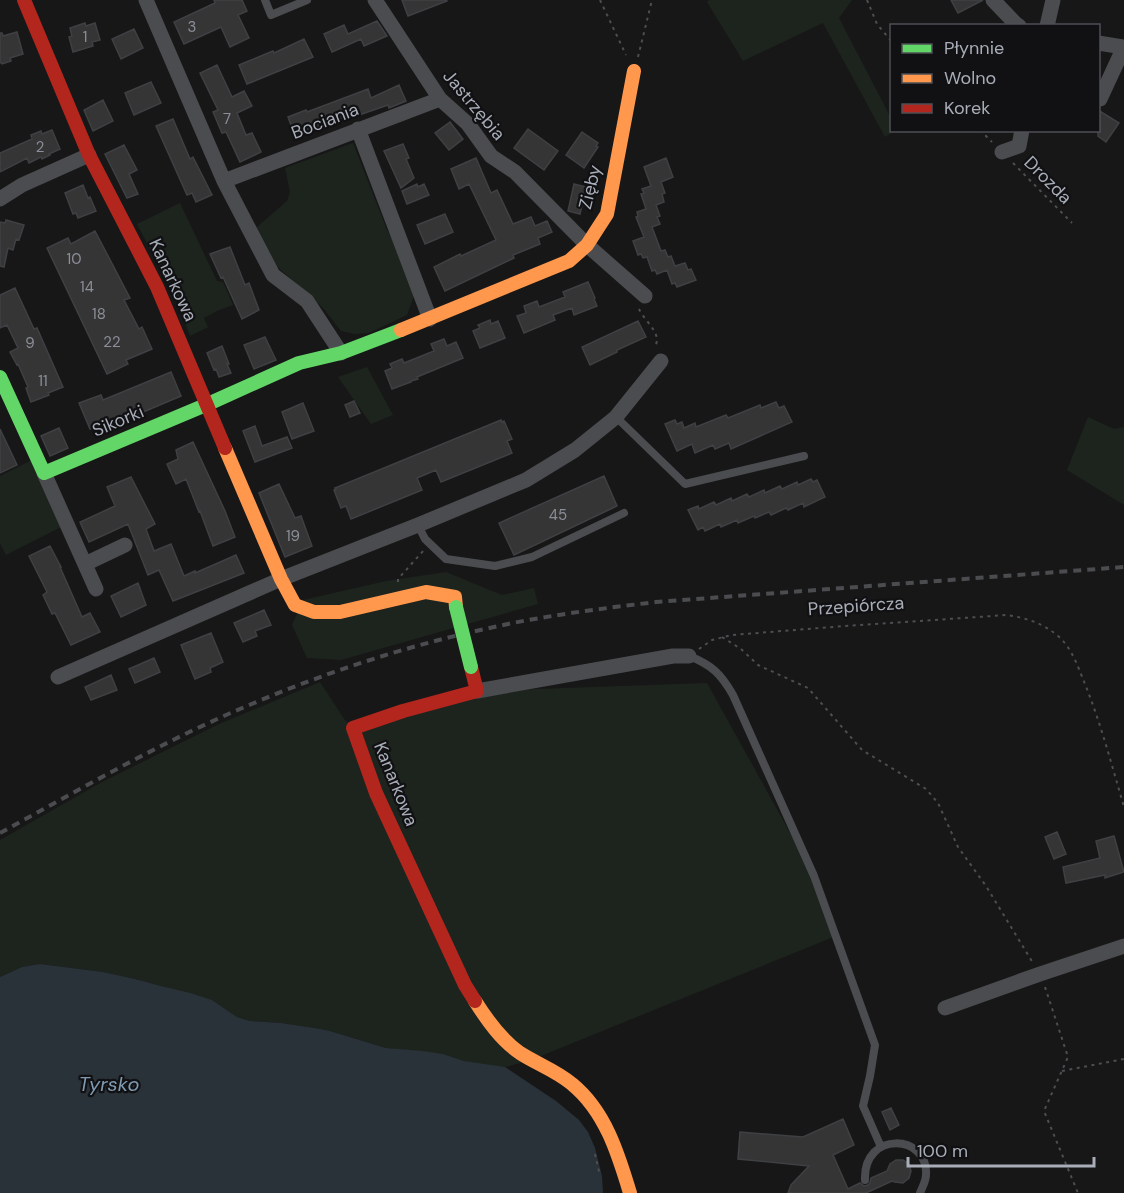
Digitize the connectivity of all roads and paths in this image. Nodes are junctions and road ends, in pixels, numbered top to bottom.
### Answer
1 (24, 0) edge
2 (146, 0) edge
3 (265, 0) edge
4 (307, 0) edge
5 (375, 0) edge
6 (600, 0) edge
7 (652, 0) edge
8 (867, 0) edge
9 (993, 0) edge
10 (1053, 0) edge
11 (1016, 24) edge
12 (1047, 24) edge
13 (890, 41) edge
14 (1100, 43) edge
15 (1124, 47) edge
16 (634, 71) junction
17 (440, 99) junction
18 (1100, 99) edge
19 (358, 129) junction
20 (982, 132) edge
21 (1022, 132) edge
22 (1002, 152) junction
23 (89, 155) junction
24 (224, 181) junction
25 (0, 199) edge
26 (1072, 223) dead end
27 (587, 245) junction
28 (642, 293) joint
29 (429, 319) junction
30 (341, 353) junction
31 (659, 363) joint
32 (0, 377) edge
33 (207, 404) junction
34 (616, 417) junction
35 (804, 456) dead end
36 (44, 473) junction
37 (624, 513) dead end
38 (418, 525) junction
39 (430, 543) junction
40 (125, 545) dead end
41 (85, 564) junction
42 (281, 579) junction
43 (96, 589) dead end
44 (402, 598) junction
45 (722, 638) junction
46 (689, 657) junction
47 (58, 677) dead end
48 (477, 691) junction
49 (1124, 807) edge
50 (1124, 946) edge
51 (1040, 974) junction
52 (945, 1008) dead end
53 (1124, 1059) edge
54 (1062, 1071) junction
55 (881, 1147) junction
56 (595, 1154) dead end
57 (600, 1176) dead end
58 (865, 1180) dead end
59 (630, 1193) edge
60 (920, 1193) edge
61 (1078, 1193) edge

1 - 23 street, Kanarkowa
2 - 24 street
3 - 4 lane
5 - 17 street, Jastrzębia
6 - 16 path
7 - 16 path
8 - 13 path
9 - 11 street
10 - 12 street
14 - 15 street
15 - 18 street
16 - 27 street, Zięby
17 - 19 street, Bociania
17 - 27 street, Jastrzębia
19 - 24 street, Bociania
19 - 29 street
20 - 22 path, Drozda
21 - 22 street
22 - 26 path, Drozda
23 - 25 street
23 - 33 street, Kanarkowa
24 - 30 street
27 - 28 street, Jastrzębia
27 - 29 street, Zięby
28 - 31 path
29 - 30 street, Zięby
30 - 33 street, Zięby
31 - 34 street
32 - 36 street
33 - 36 street, Sikorki
33 - 42 street, Kanarkowa
34 - 35 lane
34 - 38 street
36 - 41 street
37 - 39 lane
38 - 39 lane
38 - 42 street
39 - 44 path
40 - 41 street
41 - 43 street
42 - 44 street, Kanarkowa
42 - 47 street
44 - 48 street, Kanarkowa, bridge
45 - 46 path, Przepiórcza
45 - 49 path, Przepiórcza
45 - 51 path
46 - 48 street
46 - 55 lane
48 - 59 street, Kanarkowa
50 - 51 street
51 - 52 street
51 - 54 path
53 - 54 path
54 - 61 path
55 - 58 lane
55 - 60 lane
56 - 57 path

